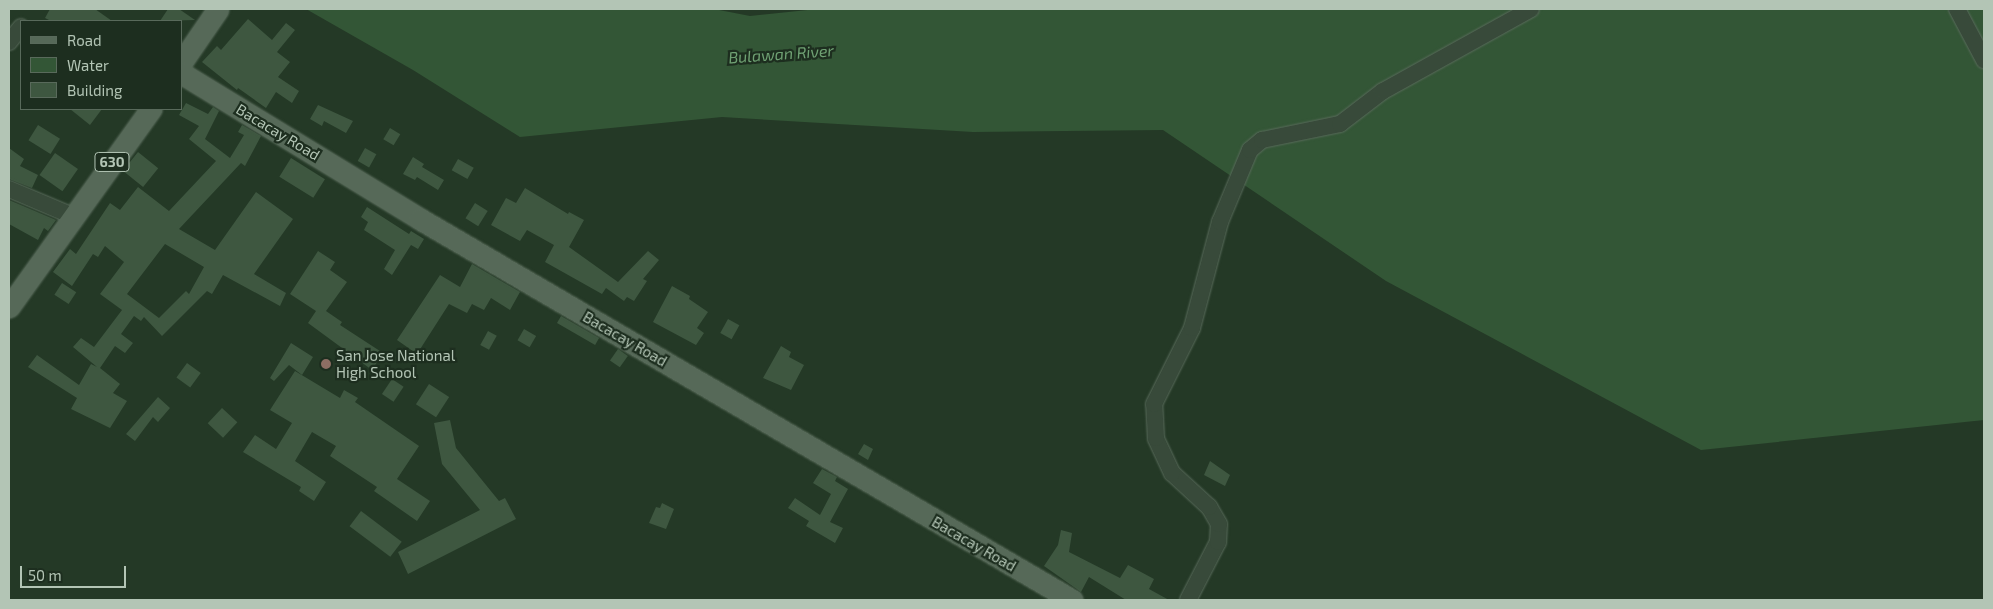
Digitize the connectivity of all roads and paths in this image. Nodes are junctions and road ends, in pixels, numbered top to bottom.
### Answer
1 (218, 9) edge
2 (1531, 9) edge
3 (1957, 9) edge
4 (20, 28) edge
5 (9, 42) edge
6 (1984, 60) edge
7 (182, 62) edge
8 (182, 74) edge
9 (150, 110) edge
10 (9, 189) edge
11 (73, 216) junction
12 (14, 300) edge
13 (1052, 594) edge
14 (1072, 600) edge
15 (1188, 600) edge

1 - 7 main road
2 - 15 street
3 - 6 street
4 - 5 street
8 - 13 main road, Bacacay Road
9 - 11 main road, 630
10 - 11 street
11 - 12 main road, 630
13 - 14 main road, Bacacay Road

